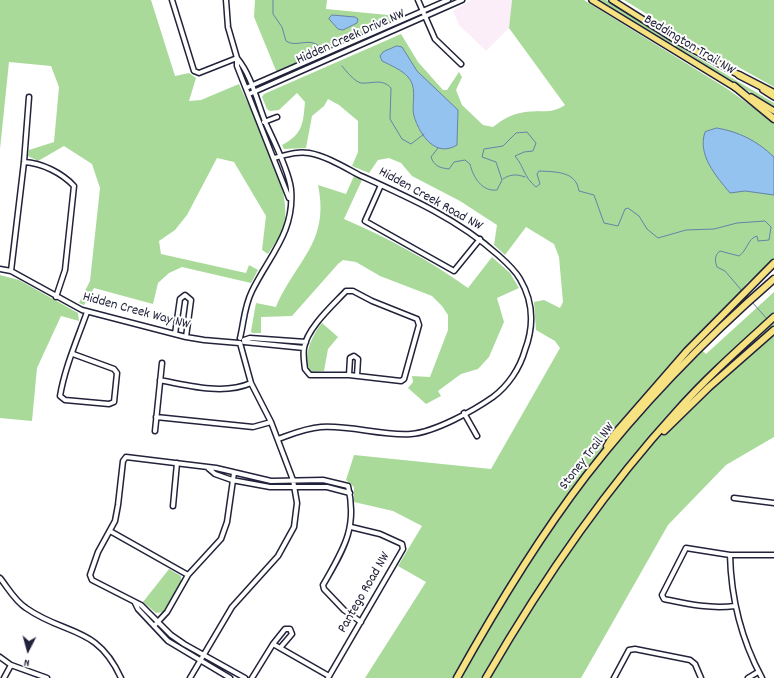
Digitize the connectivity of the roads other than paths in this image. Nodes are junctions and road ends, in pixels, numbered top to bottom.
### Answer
1 (172, 0) edge
2 (226, 0) edge
3 (418, 0) edge
4 (448, 0) edge
5 (462, 0) edge
6 (592, 0) edge
7 (612, 0) edge
8 (423, 11) junction
9 (425, 18) junction
10 (378, 30) junction
11 (381, 37) junction
12 (237, 58) junction
13 (461, 64) dead end
14 (739, 75) junction
15 (252, 86) junction
16 (734, 86) junction
17 (246, 88) junction
18 (254, 92) junction
19 (774, 93) edge
20 (249, 94) junction
21 (29, 97) dead end
22 (774, 97) edge
23 (774, 111) edge
24 (277, 117) dead end
25 (774, 119) edge
26 (265, 121) junction
27 (260, 123) junction
28 (280, 156) junction
29 (274, 158) junction
30 (24, 162) junction
31 (382, 185) junction
32 (291, 202) junction
33 (480, 239) junction
34 (774, 263) edge
35 (0, 268) edge
36 (11, 271) junction
37 (774, 279) edge
38 (56, 297) junction
39 (87, 312) junction
40 (774, 317) edge
41 (774, 330) edge
42 (175, 334) junction
43 (186, 336) junction
44 (242, 341) junction
45 (306, 342) junction
46 (304, 348) junction
47 (73, 354) junction
48 (162, 364) dead end
49 (349, 375) junction
50 (357, 376) junction
51 (160, 380) junction
52 (251, 383) junction
53 (464, 413) junction
54 (156, 417) junction
55 (271, 422) junction
56 (155, 431) dead end
57 (477, 436) dead end
58 (278, 439) junction
59 (177, 463) junction
60 (596, 463) junction
61 (208, 468) junction
62 (234, 473) junction
63 (232, 480) junction
64 (292, 480) junction
65 (614, 485) junction
66 (294, 486) junction
67 (350, 493) junction
68 (734, 498) dead end
69 (774, 503) edge
70 (173, 506) dead end
71 (351, 527) junction
72 (110, 531) junction
73 (730, 555) junction
74 (774, 555) edge
75 (188, 576) junction
76 (1, 580) edge
77 (135, 603) junction
78 (735, 606) junction
79 (159, 622) junction
80 (361, 622) junction
81 (154, 626) junction
82 (273, 644) junction
83 (280, 648) junction
84 (205, 656) junction
85 (0, 657) edge
86 (201, 662) junction
87 (10, 665) junction
88 (758, 672) junction
89 (329, 677) edge
90 (4, 678) edge
91 (48, 678) edge
92 (121, 678) edge
93 (190, 678) edge
94 (230, 678) edge
95 (245, 678) edge
96 (252, 678) edge
97 (457, 678) edge
98 (486, 678) edge
99 (614, 678) edge
100 (701, 678) edge
101 (748, 678) edge
102 (762, 678) edge

1 - 12 street
2 - 12 street
3 - 8 street
4 - 8 street, Hidden Creek Drive NW
5 - 9 street, Hidden Creek Drive NW
6 - 16 main road, Beddington Trail NW
7 - 14 main road, Beddington Trail NW
8 - 9 street
8 - 10 street, Hidden Creek Drive NW
9 - 11 street, Hidden Creek Drive NW
9 - 13 street
10 - 11 street
10 - 15 street, Hidden Creek Drive NW
11 - 18 street, Hidden Creek Drive NW
12 - 15 street
12 - 17 street
14 - 19 highway
14 - 22 main road, Beddington Trail NW
15 - 17 street, Hidden Creek Drive NW
15 - 18 street
16 - 23 main road, Beddington Trail NW
16 - 25 highway
17 - 20 street
18 - 20 street, Hidden Creek Drive NW
18 - 26 street
20 - 27 street
21 - 30 street
24 - 26 street
26 - 27 street
26 - 28 street
27 - 29 street
28 - 29 street, Hidden Creek Road NW
28 - 31 street, Hidden Creek Road NW
28 - 32 street
29 - 32 street
30 - 36 street
30 - 38 street
31 - 33 street, Hidden Creek Road NW
31 - 33 street
32 - 44 street
33 - 53 street, Hidden Creek Road NW
34 - 60 highway
35 - 36 street, Hidden Creek Way NW
36 - 38 street, Hidden Creek Way NW
37 - 60 highway, Stoney Trail NW
38 - 39 street, Hidden Creek Way NW
39 - 42 street, Hidden Creek Way NW
39 - 47 street
40 - 65 highway
41 - 65 highway
42 - 43 street, Hidden Creek Way NW
42 - 43 street
43 - 44 street, Hidden Creek Way NW
44 - 45 street, Hidden Creek Way NW
44 - 46 street, Hidden Creek Way NW
44 - 52 street
45 - 46 street
45 - 50 street
46 - 49 street
47 - 47 street
48 - 51 street
49 - 50 street
49 - 50 street
51 - 52 street
51 - 54 street
52 - 55 street
53 - 57 street
53 - 58 street, Hidden Creek Road NW
54 - 55 street
54 - 56 street
55 - 58 street
58 - 64 street
59 - 61 street
59 - 70 street
59 - 72 street
60 - 97 highway, Stoney Trail NW
61 - 62 street
61 - 63 street
62 - 63 street
62 - 64 street
63 - 66 street
63 - 75 street
64 - 66 street
64 - 67 street
65 - 98 highway
66 - 67 street
66 - 84 street
67 - 71 street
68 - 69 street
71 - 80 street
71 - 80 street, Pantego Road NW
72 - 75 street
72 - 77 street
73 - 74 street
73 - 78 street
73 - 78 street
75 - 79 street
76 - 92 street
77 - 79 street
77 - 81 street
78 - 88 street
79 - 81 street
79 - 84 street
80 - 89 street, Pantego Road NW
81 - 86 street
82 - 83 street
82 - 83 street
82 - 96 street
83 - 89 street
84 - 86 street
84 - 95 street
85 - 87 street
86 - 93 street
86 - 94 street
87 - 90 street
87 - 91 street
88 - 101 street
88 - 102 street
99 - 100 street

